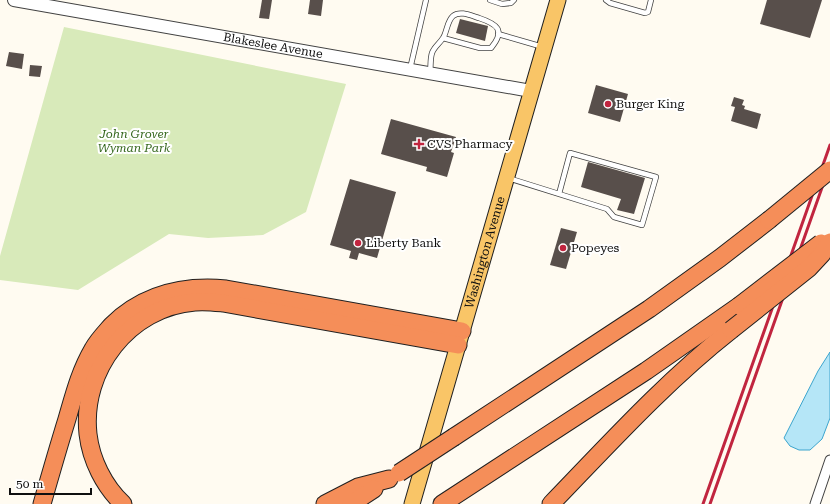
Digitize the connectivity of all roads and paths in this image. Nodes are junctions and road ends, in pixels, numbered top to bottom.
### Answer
1 (14, 0) edge
2 (426, 0) edge
3 (490, 0) edge
4 (514, 0) edge
5 (558, 0) edge
6 (606, 0) edge
7 (651, 0) edge
8 (498, 34) junction
9 (443, 38) junction
10 (544, 48) junction
11 (410, 70) junction
12 (430, 73) junction
13 (531, 91) junction
14 (830, 170) edge
15 (506, 178) junction
16 (559, 194) junction
17 (830, 236) edge
18 (830, 242) edge
19 (460, 338) junction
20 (830, 460) edge
21 (394, 476) junction
22 (42, 504) edge
23 (123, 504) edge
24 (325, 504) edge
25 (351, 504) edge
26 (412, 504) edge
27 (442, 504) edge
28 (551, 504) edge
29 (816, 504) edge

1 - 11 street, Blakeslee Avenue
2 - 11 lane
3 - 4 lane
5 - 10 main road, Washington Avenue
6 - 7 lane
8 - 9 lane
8 - 9 lane
8 - 10 lane
9 - 12 lane
10 - 13 main road, Washington Avenue
11 - 12 street, Blakeslee Avenue
12 - 13 street, Blakeslee Avenue
13 - 15 main road, Washington Avenue
14 - 21 highway, bridge
15 - 16 lane
15 - 19 main road, Washington Avenue
16 - 16 lane
17 - 27 highway, bridge
18 - 28 highway, bridge
19 - 22 highway
19 - 23 highway
19 - 26 main road, Washington Avenue
20 - 29 street
21 - 24 highway
21 - 25 highway

